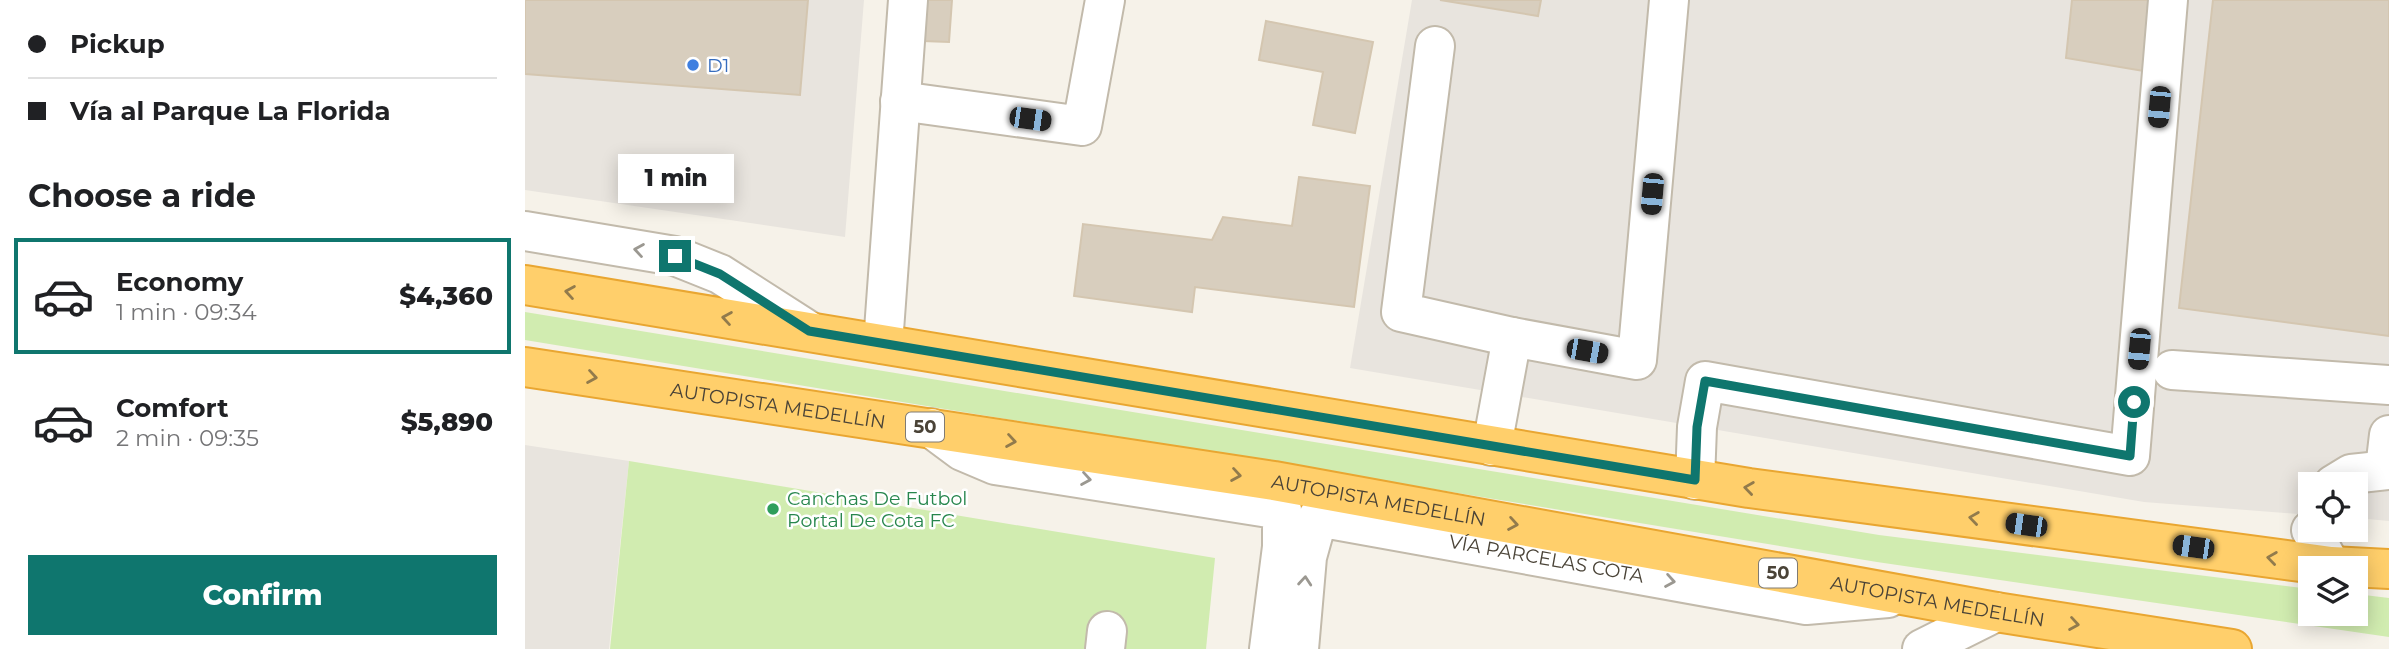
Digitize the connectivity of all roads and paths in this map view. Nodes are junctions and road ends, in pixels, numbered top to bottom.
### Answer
1 (908, 0) edge
2 (1105, 0) edge
3 (1669, 0) edge
4 (2168, 0) edge
5 (1435, 46) dead end
6 (900, 101) junction
7 (525, 231) edge
8 (525, 285) edge
9 (809, 331) junction
10 (1512, 337) junction
11 (883, 344) junction
12 (525, 367) edge
13 (2172, 370) dead end
14 (2389, 385) edge
15 (930, 428) junction
16 (1492, 446) junction
17 (2388, 458) edge
18 (2356, 472) edge
19 (1695, 480) junction
20 (1300, 514) junction
21 (2298, 562) edge
22 (2368, 568) edge
23 (2389, 569) edge
24 (1906, 596) junction
25 (1996, 612) junction
26 (2161, 643) edge
27 (1269, 649) edge
28 (1299, 649) edge
29 (1922, 649) edge
30 (2232, 649) edge

1 - 6 street
2 - 6 street
3 - 10 street
4 - 19 street
5 - 10 street
6 - 11 street
9 -> 7 street
9 -> 8 highway
9 - 11 highway
10 - 16 street
11 - 16 highway
12 -> 15 highway, AUTOPISTA MEDELLÍN / 50
13 - 14 street
15 -> 20 street, VÍA PARCELAS COTA
15 -> 24 highway, AUTOPISTA MEDELLÍN / 50
16 - 19 highway
17 - 18 street
21 -> 19 highway
20 -> 24 street, VÍA PARCELAS COTA
20 - 27 street
28 -> 20 street
22 - 23 highway
24 - 25 highway, AUTOPISTA MEDELLÍN / 50
25 -> 26 highway, AUTOPISTA MEDELLÍN / 50
25 - 29 street
26 - 30 highway, AUTOPISTA MEDELLÍN / 50

